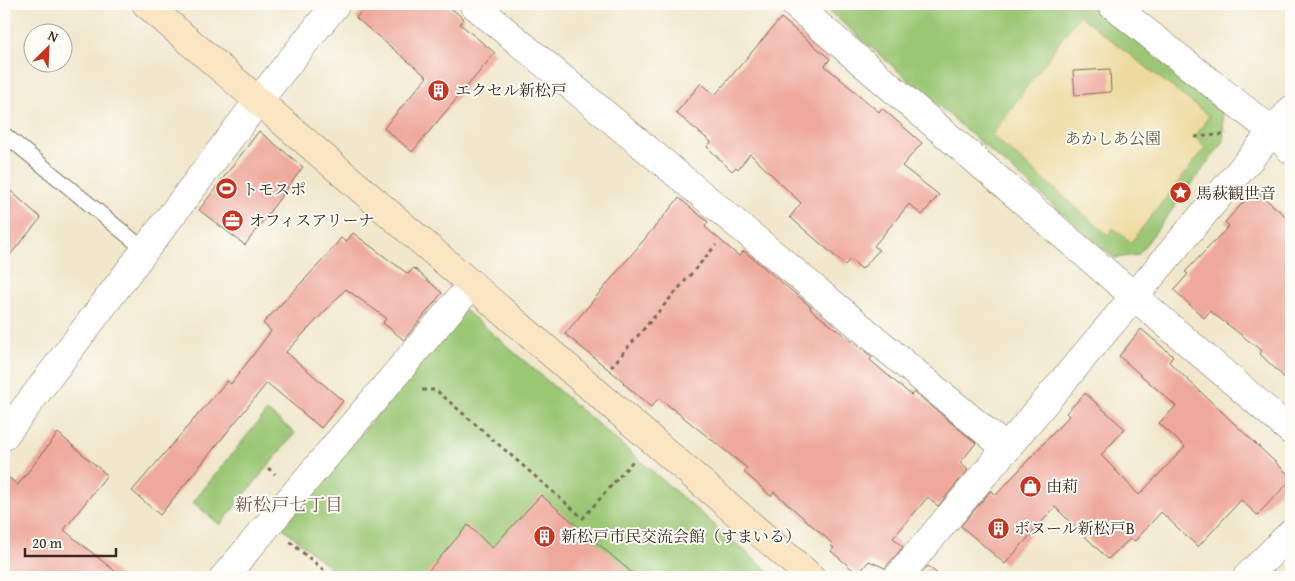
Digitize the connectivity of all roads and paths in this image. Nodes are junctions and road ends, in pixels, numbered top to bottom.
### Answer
1 (146, 4) edge
2 (336, 4) edge
3 (473, 4) edge
4 (794, 4) edge
5 (1111, 4) edge
6 (258, 101) junction
7 (1291, 110) edge
8 (1230, 133) dead end
9 (4, 134) edge
10 (1195, 137) dead end
11 (1282, 141) edge
12 (736, 222) junction
13 (145, 250) junction
14 (472, 284) junction
15 (1134, 296) junction
16 (593, 388) junction
17 (416, 391) dead end
18 (1291, 431) edge
19 (4, 436) edge
20 (1007, 449) junction
21 (639, 454) dead end
22 (1291, 533) edge
23 (296, 534) dead end
24 (226, 577) edge
25 (332, 577) edge
26 (811, 577) edge
27 (898, 577) edge
28 (1246, 577) edge

1 - 6 street
2 - 6 street
3 - 12 street
4 - 15 street
5 - 11 street
6 - 13 street
6 - 14 street
7 - 11 street
8 - 10 path
9 - 13 lane
11 - 15 street
12 - 16 path
12 - 20 street
13 - 19 street
14 - 16 street
14 - 24 street
15 - 18 street
15 - 20 street
16 - 26 street
17 - 21 path
20 - 27 street
22 - 28 street
23 - 25 path

